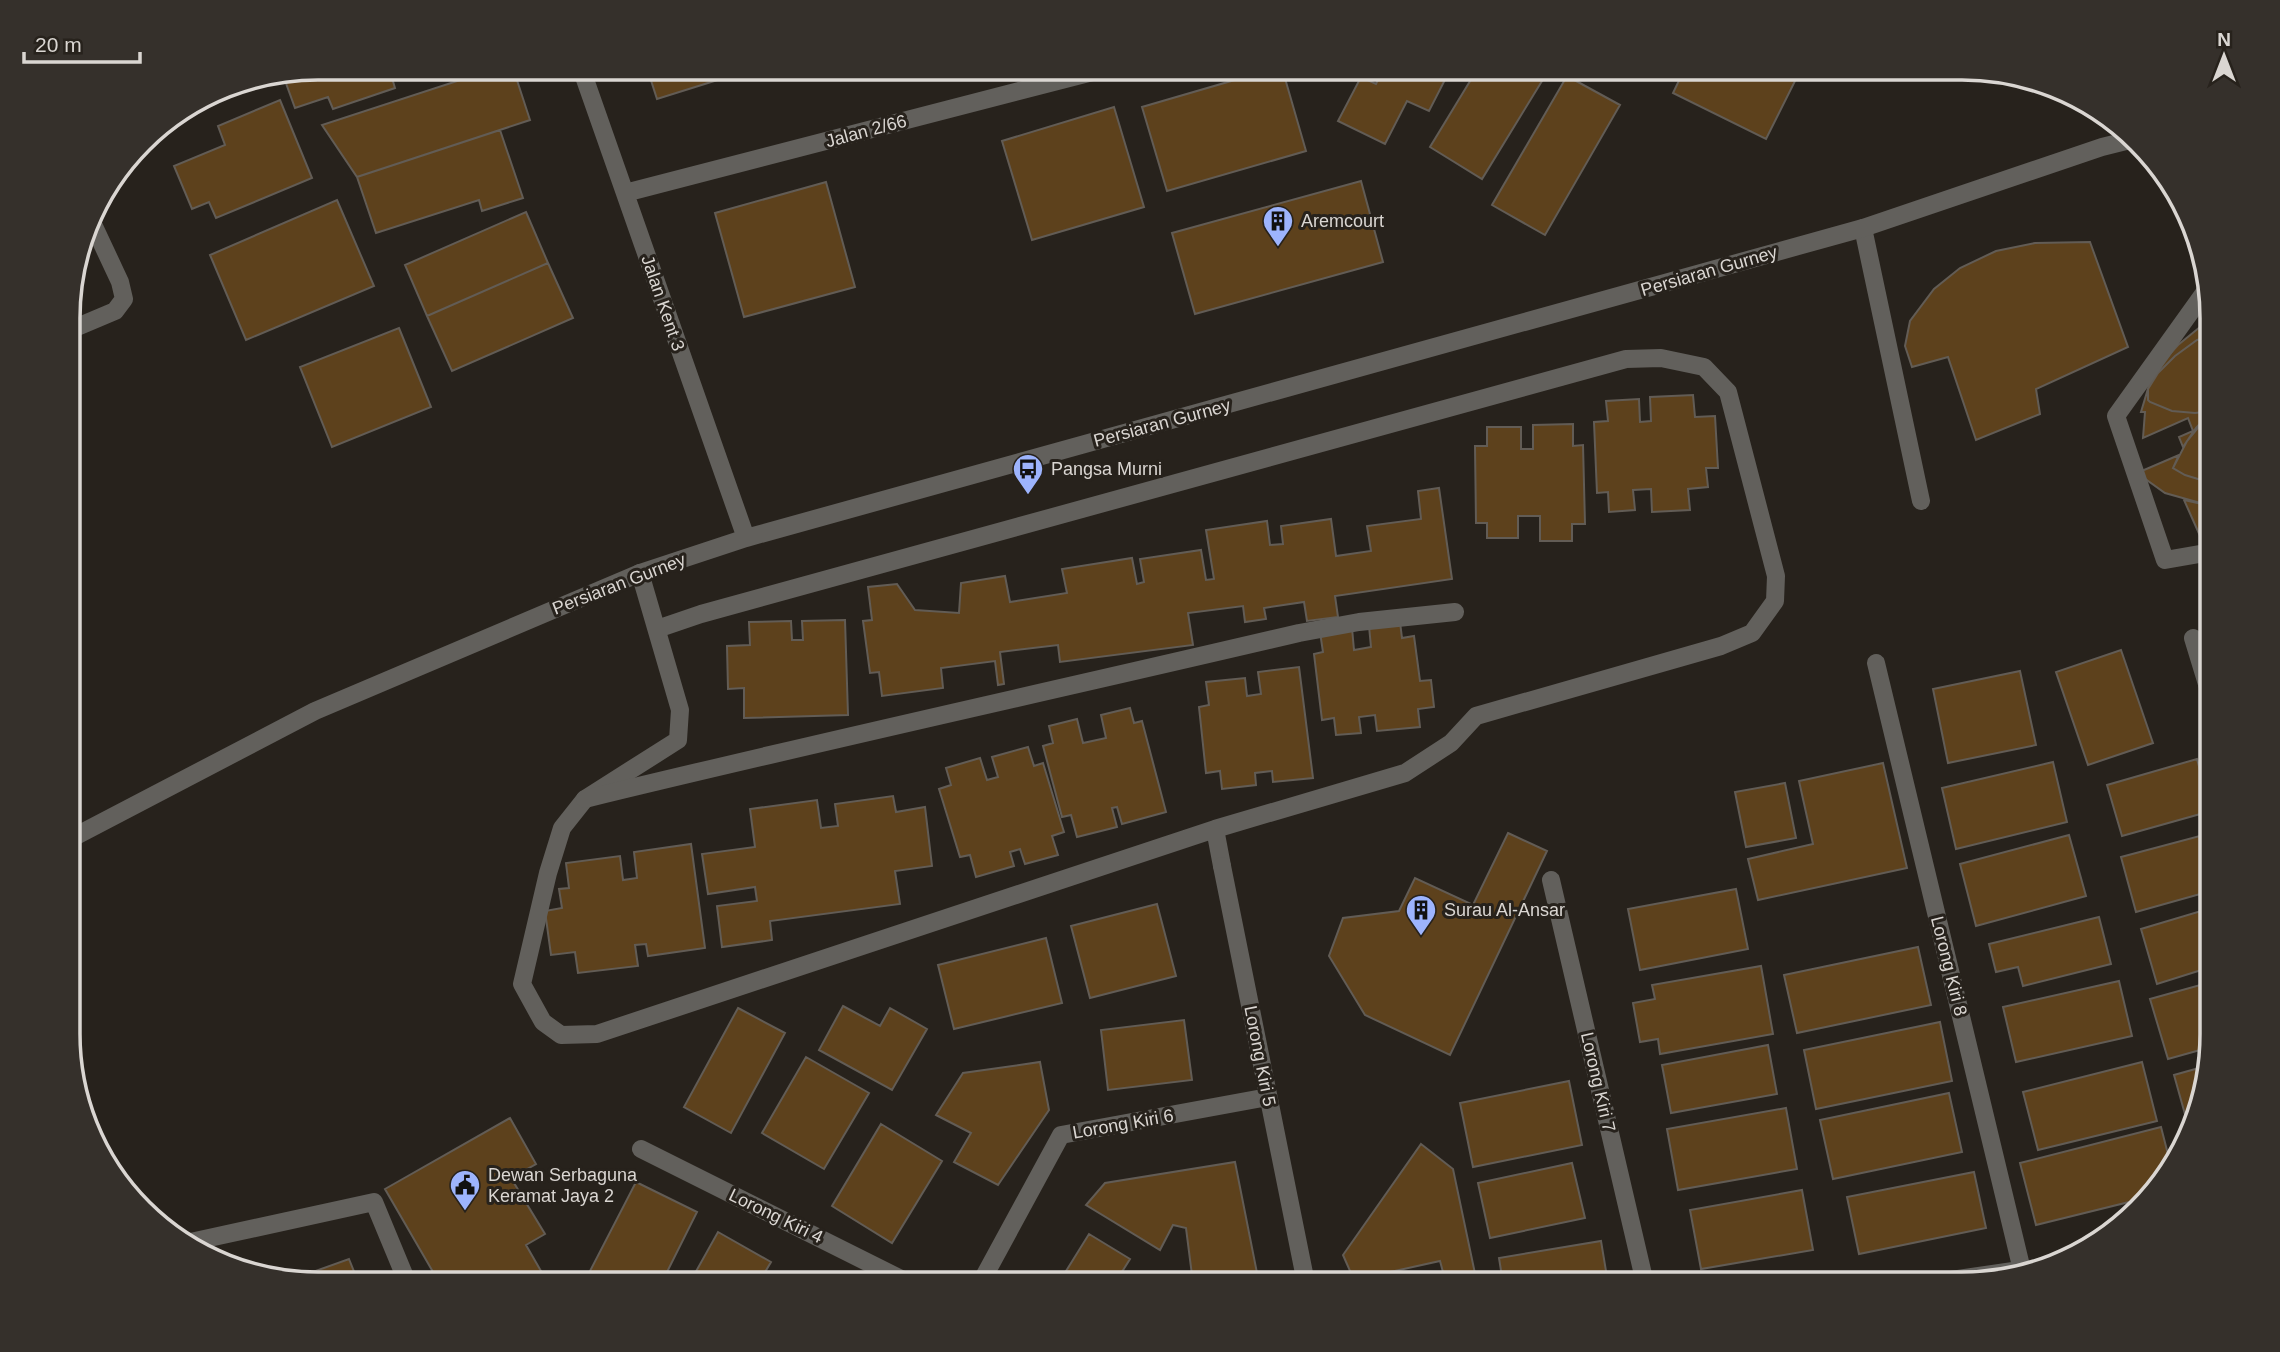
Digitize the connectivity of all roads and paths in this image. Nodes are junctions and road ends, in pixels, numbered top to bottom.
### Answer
1 (586, 81) edge
2 (1060, 81) edge
3 (2121, 142) edge
4 (625, 193) junction
5 (1863, 228) junction
6 (97, 234) edge
7 (2199, 301) edge
8 (80, 326) edge
9 (1921, 501) dead end
10 (746, 538) junction
11 (2199, 554) edge
12 (640, 573) junction
13 (1455, 612) dead end
14 (657, 629) junction
15 (2193, 638) dead end
16 (2199, 658) edge
17 (1876, 663) dead end
18 (585, 800) junction
19 (1215, 830) junction
20 (80, 834) edge
21 (1551, 880) dead end
22 (1268, 1097) junction
23 (641, 1149) dead end
24 (200, 1240) edge
25 (2020, 1264) edge
26 (1304, 1271) edge
27 (1642, 1271) edge
28 (403, 1272) edge
29 (886, 1272) edge
30 (988, 1272) edge

1 - 4 street, Jalan Kent 3
2 - 4 street, Jalan 2/66
3 - 5 street, Persiaran Gurney
4 - 10 street, Jalan Kent 3
5 - 9 street
5 - 10 street, Persiaran Gurney
6 - 8 street
7 - 11 street
10 - 12 street, Persiaran Gurney
12 - 14 street
12 - 20 street, Persiaran Gurney
13 - 18 street
14 - 18 street
14 - 19 street
15 - 16 street
17 - 25 street, Lorong Kiri 8
18 - 19 street
19 - 22 street, Lorong Kiri 5
21 - 27 street, Lorong Kiri 7
22 - 26 street, Lorong Kiri 5
22 - 30 street, Lorong Kiri 6
23 - 29 street, Lorong Kiri 4
24 - 28 street

